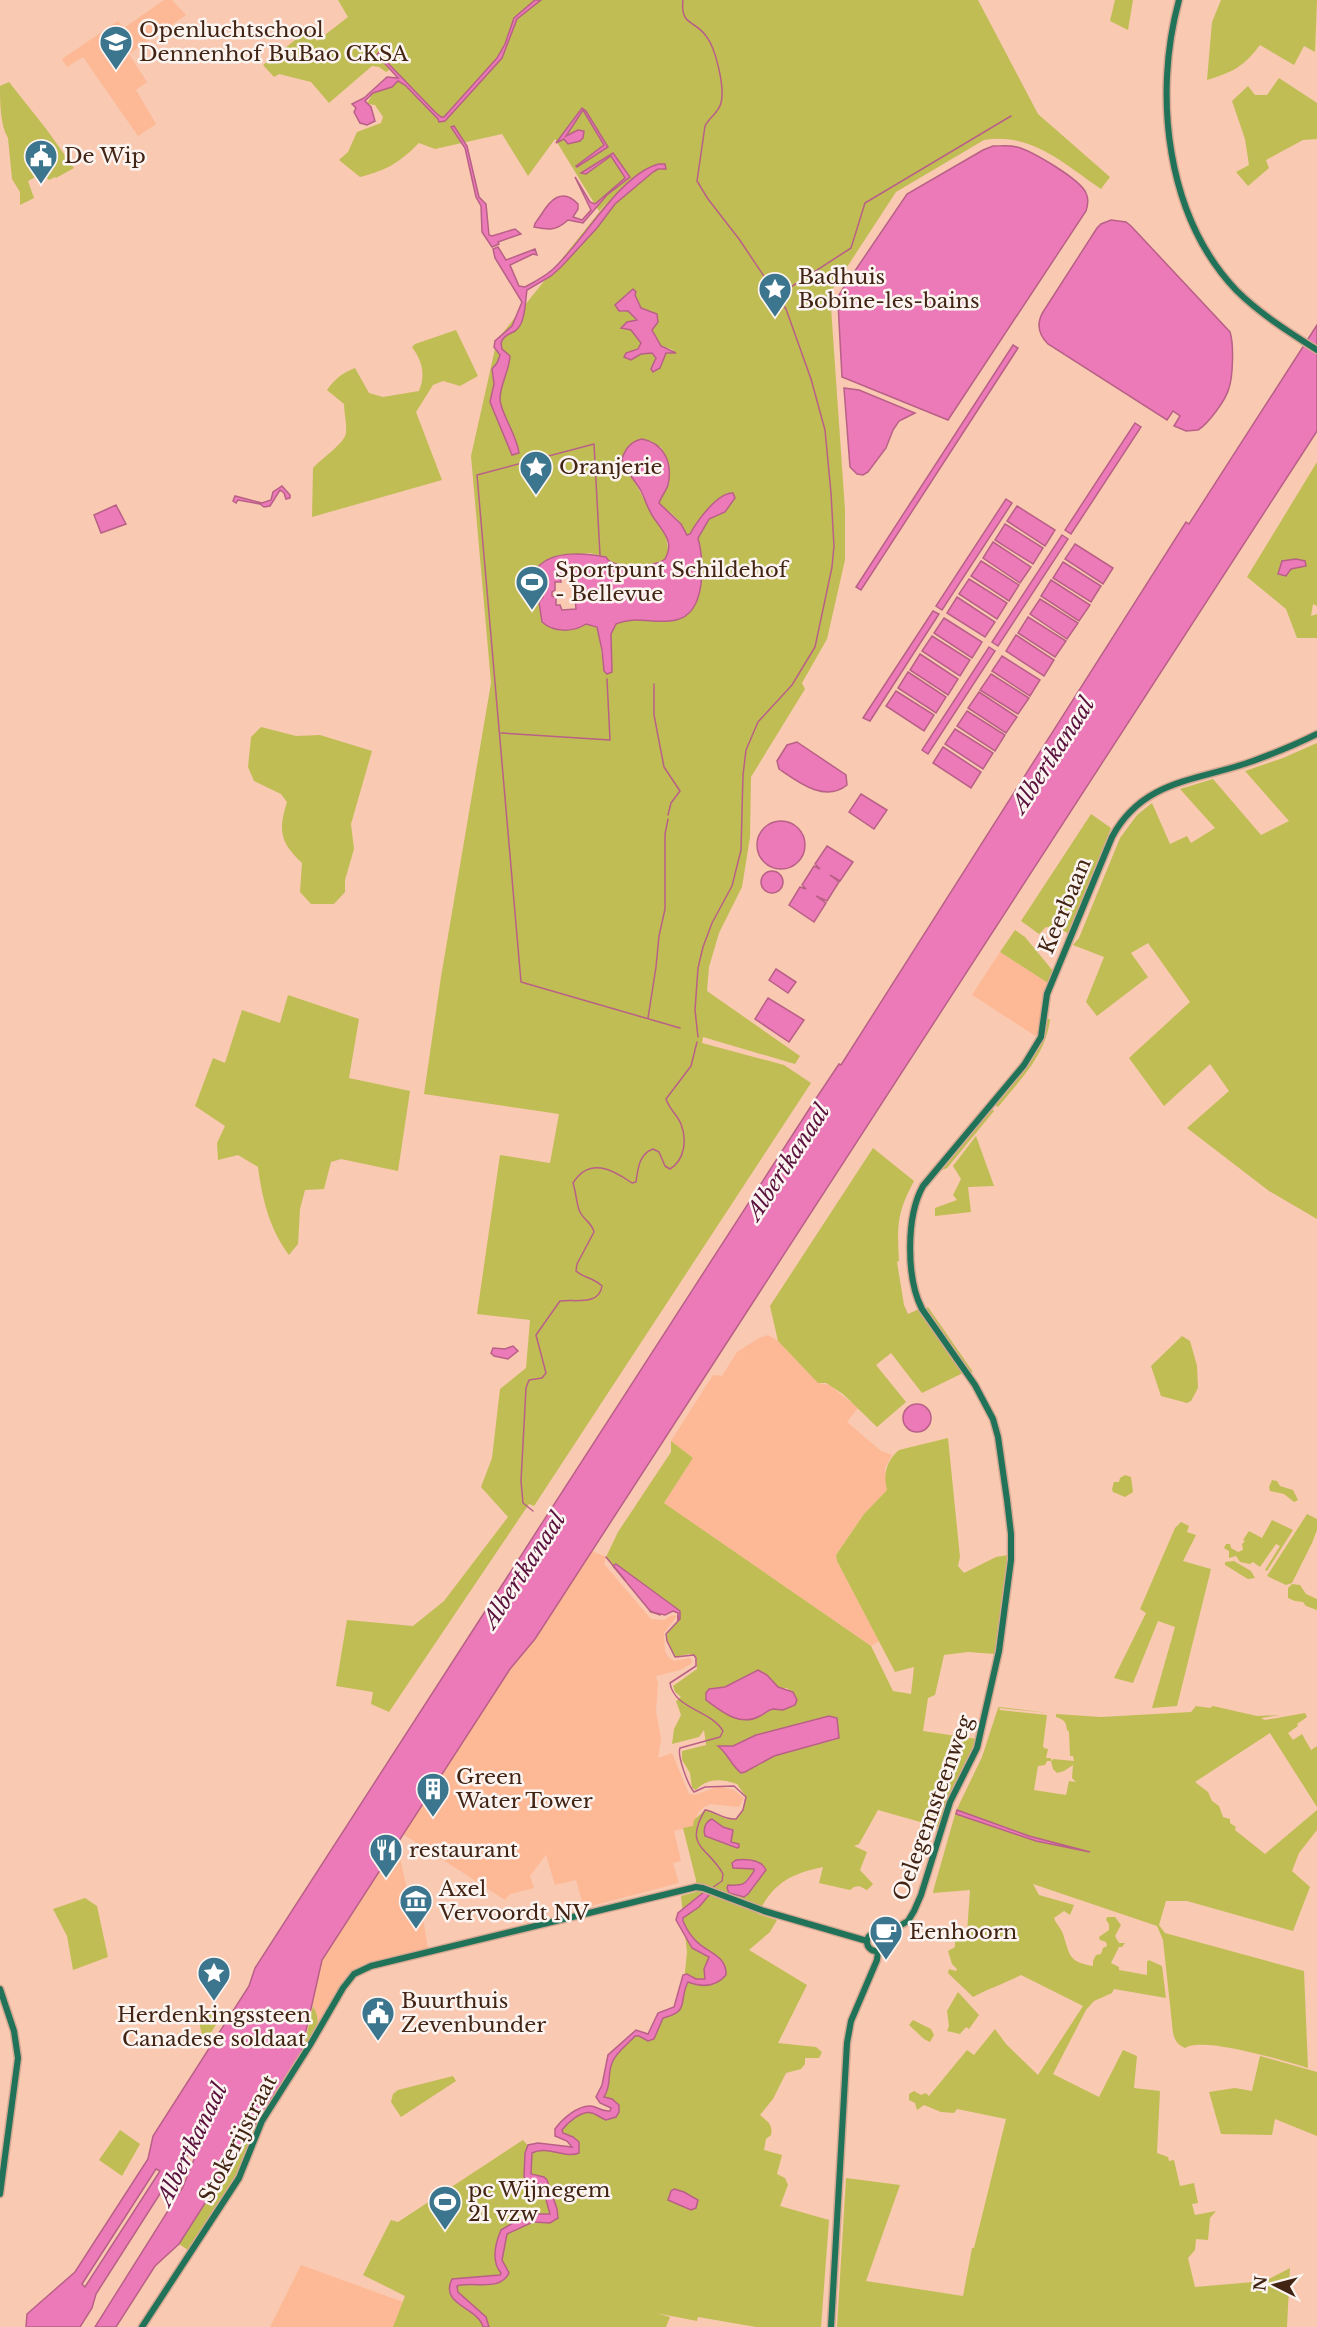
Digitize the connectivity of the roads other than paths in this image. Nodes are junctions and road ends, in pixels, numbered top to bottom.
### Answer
1 (1179, 0) edge
2 (1317, 350) edge
3 (1317, 734) edge
4 (926, 1184) joint
5 (883, 1938) junction
6 (867, 1941) junction
7 (875, 1950) junction
8 (0, 1989) edge
9 (0, 2194) edge
10 (142, 2327) edge
11 (831, 2327) edge

1 - 2 street
3 - 4 street, Keerbaan
4 - 5 street, Oelegemsteenweg
5 - 6 street, Oelegemsteenweg
5 - 7 street
6 - 7 street
6 - 10 street, Stokerijstraat
7 - 11 street
8 - 9 street

